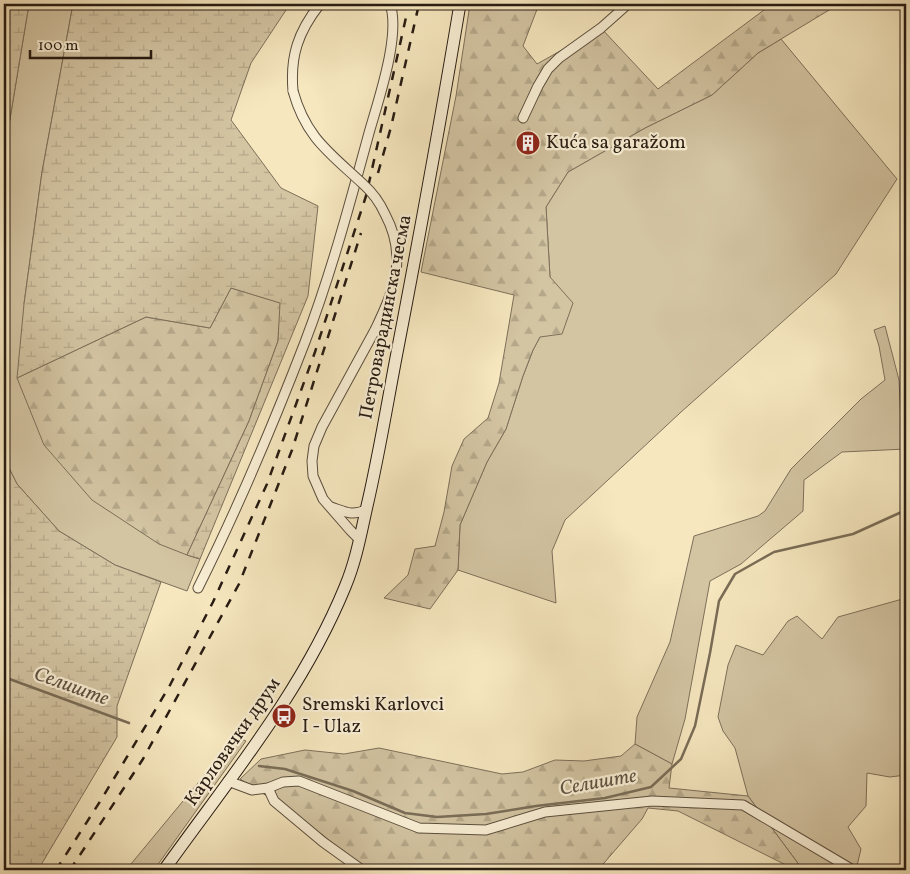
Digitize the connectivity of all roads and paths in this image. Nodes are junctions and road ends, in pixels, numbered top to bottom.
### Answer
1 (320, 4) edge
2 (390, 4) edge
3 (460, 4) edge
4 (628, 4) edge
5 (523, 118) dead end
6 (328, 505) junction
7 (366, 510) junction
8 (360, 540) junction
9 (198, 588) dead end
10 (326, 631) joint
11 (228, 781) junction
12 (268, 788) junction
13 (164, 870) edge
14 (362, 870) edge
15 (853, 870) edge

1 - 6 street, bridge
2 - 9 street
3 - 7 main road, Петроварадинска чесма
4 - 5 street
6 - 7 street
6 - 8 street
7 - 8 main road, Петроварадинска чесма
8 - 10 main road, Петроварадинска чесма
10 - 11 main road, Карловачки друм
11 - 12 street
11 - 13 main road, Карловачки друм
12 - 14 street
12 - 15 street

